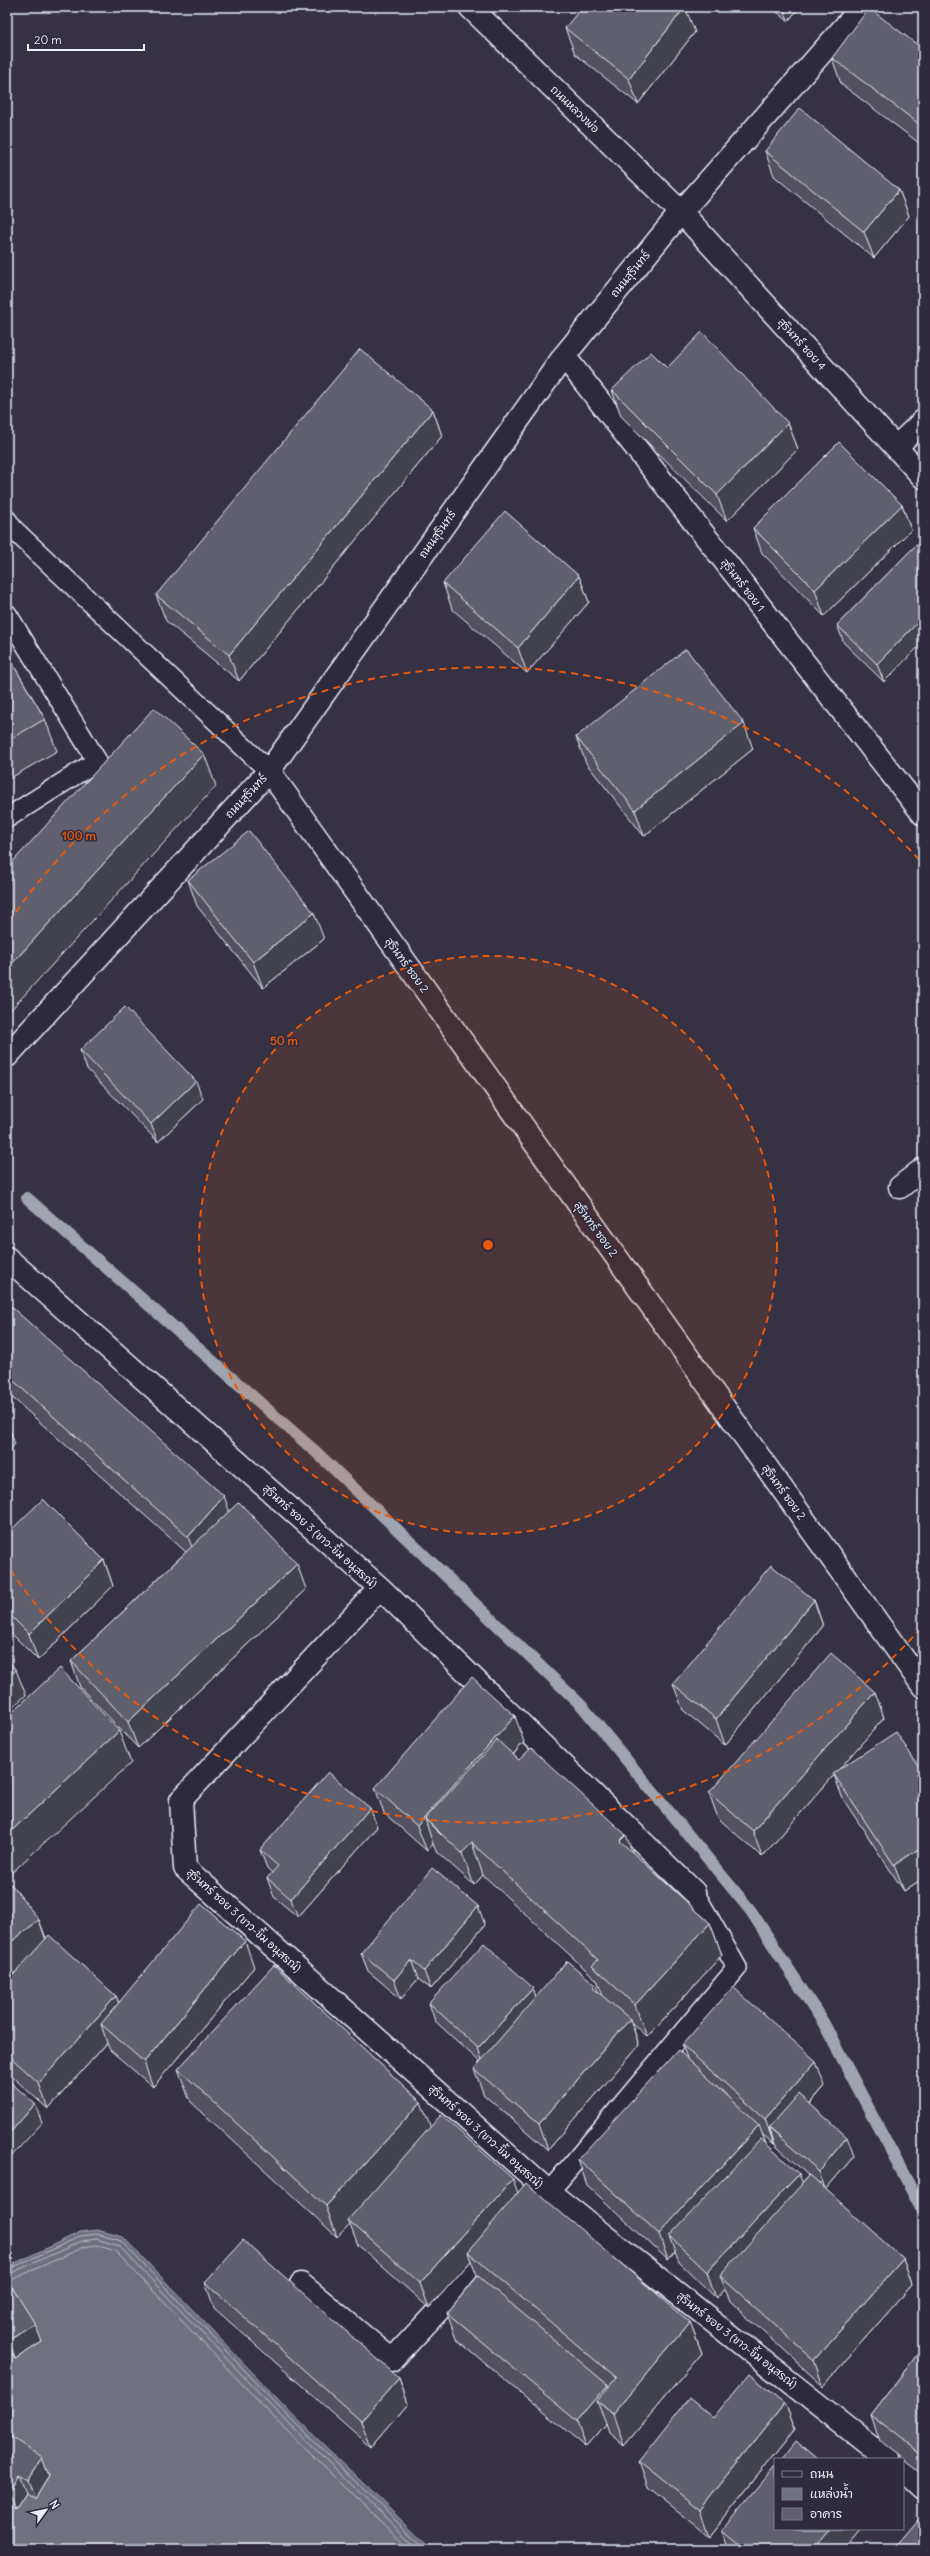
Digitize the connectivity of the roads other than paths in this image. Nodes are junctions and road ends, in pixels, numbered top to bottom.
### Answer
1 (470, 7) edge
2 (862, 7) edge
3 (681, 212) junction
4 (564, 356) junction
5 (923, 421) edge
6 (896, 447) junction
7 (923, 477) edge
8 (9, 527) edge
9 (7, 614) edge
10 (269, 771) junction
11 (923, 814) edge
12 (7, 818) edge
13 (7, 1056) edge
14 (923, 1169) edge
15 (900, 1187) dead end
16 (7, 1258) edge
17 (380, 1588) junction
18 (923, 1686) edge
19 (694, 1892) joint
20 (549, 2192) junction
21 (532, 2210) edge
22 (511, 2233) edge
23 (301, 2284) dead end
24 (886, 2458) edge
25 (904, 2472) edge
26 (923, 2490) edge

1 - 3 street, ถนนหลวงพ่อ
2 - 3 street, ถนนสุรินทร์
3 - 4 street, ถนนสุรินทร์
3 - 6 street, สุรินทร์ ซอย 4
4 - 10 street, ถนนสุรินทร์
4 - 11 street, สุรินทร์ ซอย 1
5 - 6 street
6 - 7 street, สุรินทร์ ซอย 4
8 - 10 lane
9 - 12 lane
10 - 13 street, ถนนสุรินทร์
10 - 18 street, สุรินทร์ ซอย 2
14 - 15 street
16 - 17 street, สุรินทร์ ซอย 3 (ขาว-ขิ้ม อนุสรณ์)
17 - 19 street
17 - 20 street, สุรินทร์ ซอย 3 (ขาว-ขิ้ม อนุสรณ์)
19 - 20 lane
20 - 21 street
20 - 24 street, สุรินทร์ ซอย 3 (ขาว-ขิ้ม อนุสรณ์)
22 - 23 street
25 - 26 street

